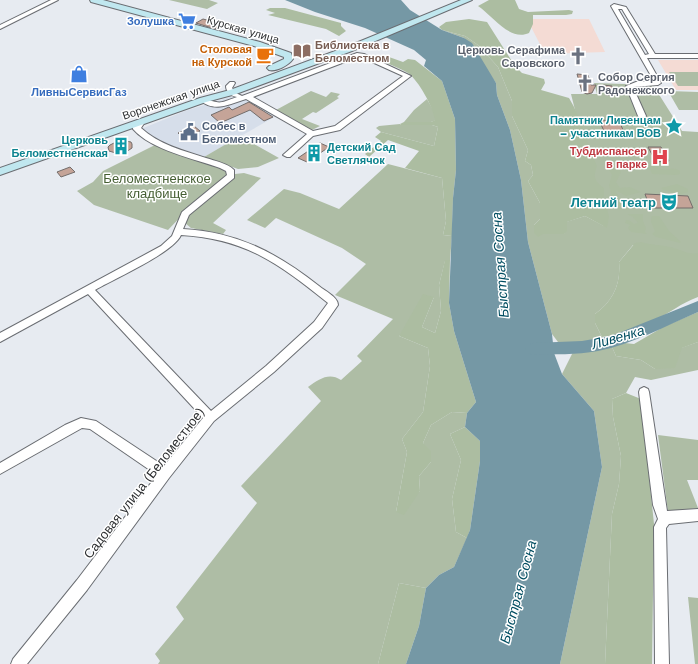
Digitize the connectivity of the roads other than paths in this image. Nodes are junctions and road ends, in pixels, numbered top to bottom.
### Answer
1 (55, 0) edge
2 (94, 0) edge
3 (464, 1) edge
4 (0, 27) edge
5 (643, 56) junction
6 (653, 56) junction
7 (698, 56) edge
8 (232, 87) junction
9 (247, 97) junction
10 (203, 100) junction
11 (642, 116) dead end
12 (141, 122) junction
13 (312, 134) junction
14 (287, 155) dead end
15 (0, 172) edge
16 (179, 232) junction
17 (89, 289) junction
18 (0, 338) edge
19 (644, 392) dead end
20 (210, 418) junction
21 (0, 469) edge
22 (165, 474) junction
23 (698, 515) edge
24 (665, 518) junction
25 (18, 664) edge
26 (662, 664) edge

1 - 4 street
2 - 8 street, Курская улица
3 - 8 street, Воронежская улица
5 - 6 street
5 - 6 street
5 - 11 street
6 - 7 street
8 - 9 street
8 - 10 street, Воронежская улица
9 - 10 street
9 - 13 street
9 - 13 street
10 - 12 street, Воронежская улица
12 - 15 street, Воронежская улица
12 - 16 street
13 - 14 street
16 - 17 street
16 - 20 street, Садовая улица (Беломестное)
17 - 18 street
17 - 20 street
19 - 24 street
20 - 22 street, Садовая улица (Беломестное)
21 - 22 street
22 - 25 street, Садовая улица (Беломестное)
23 - 24 street
24 - 26 street

